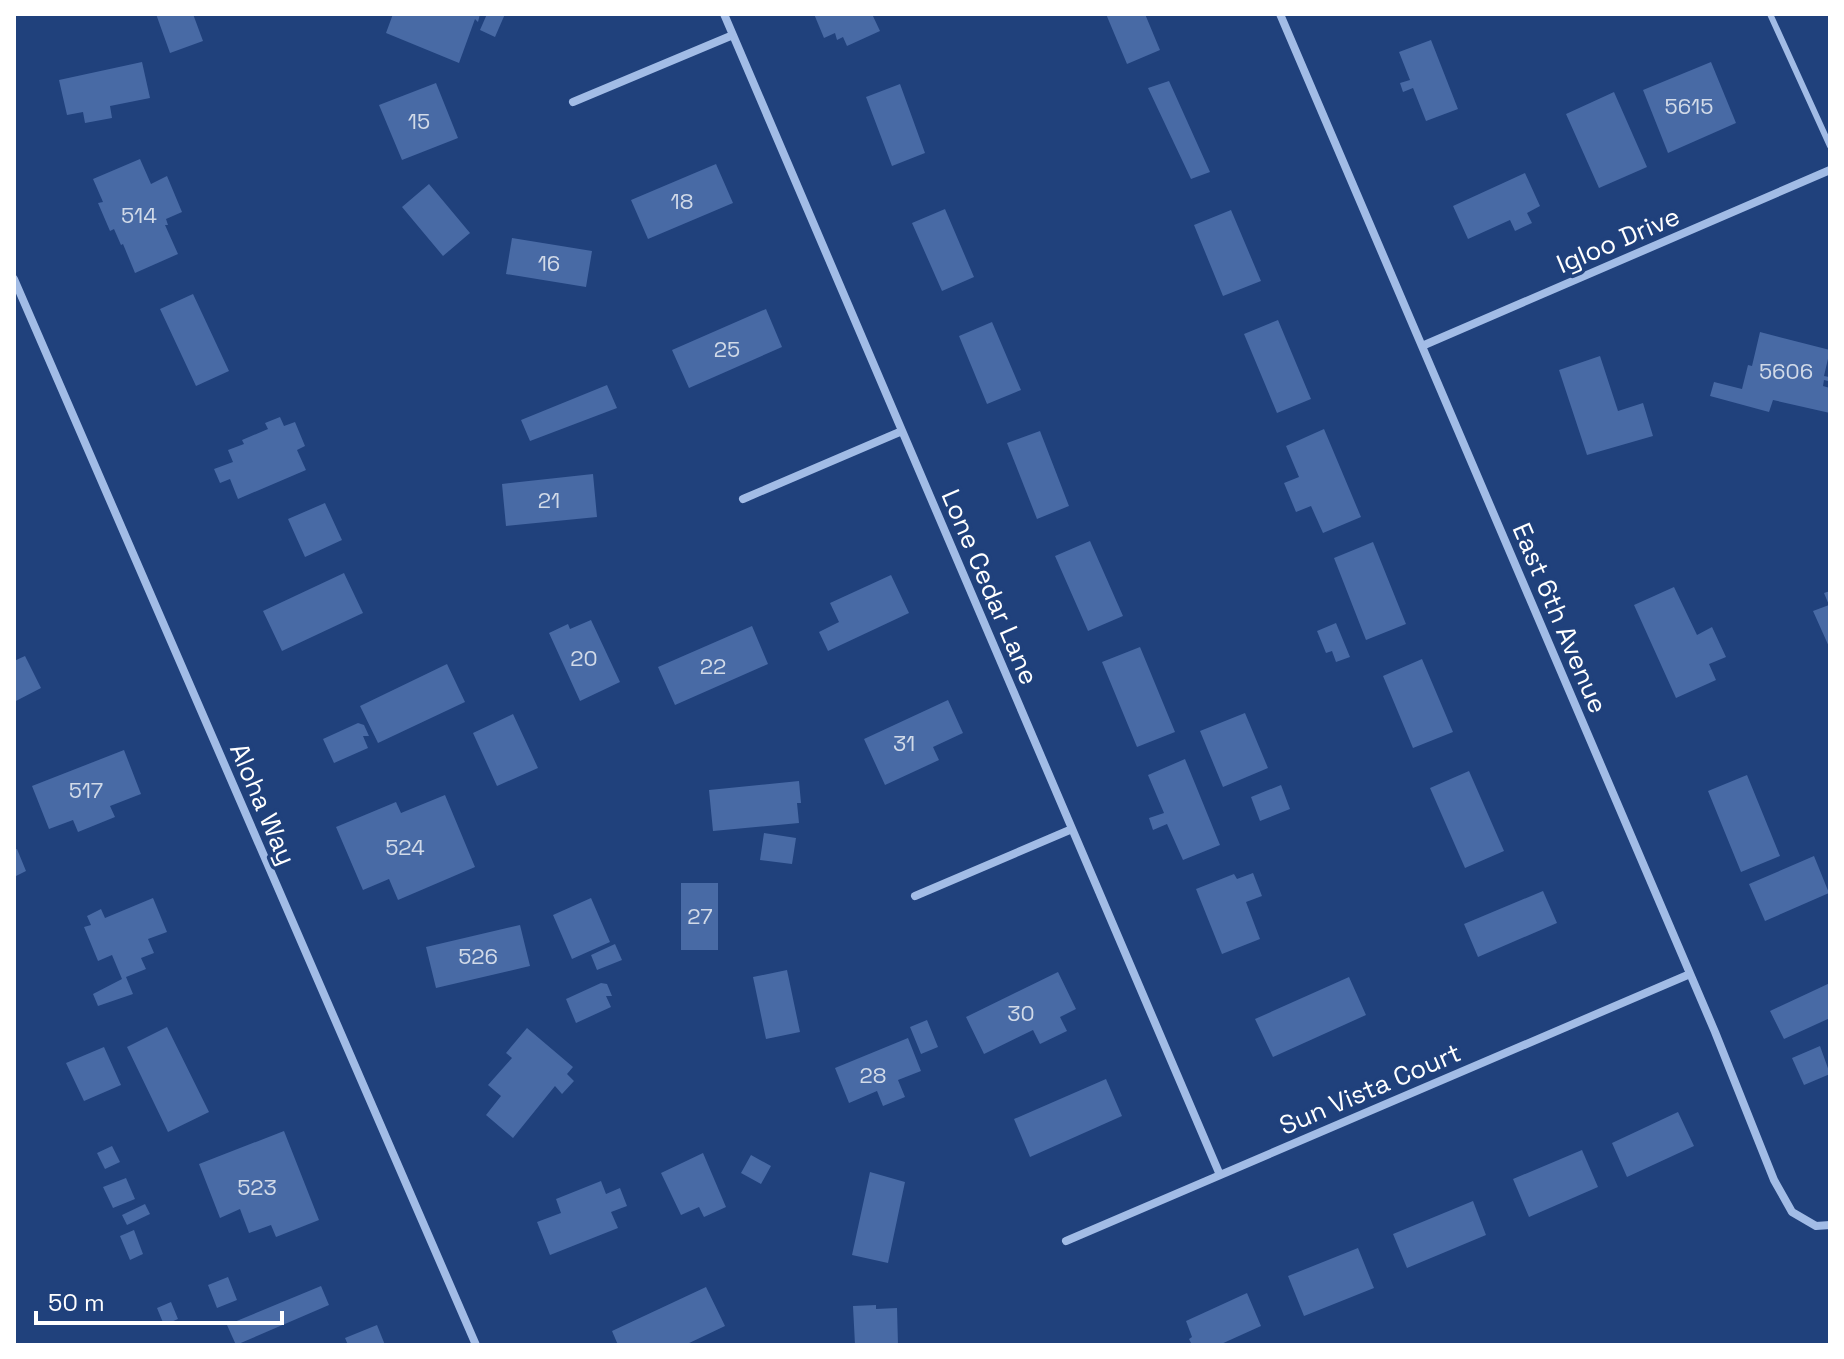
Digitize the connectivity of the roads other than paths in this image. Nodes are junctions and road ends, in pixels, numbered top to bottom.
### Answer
1 (724, 14) edge
2 (1280, 14) edge
3 (1770, 14) edge
4 (733, 35) junction
5 (573, 102) dead end
6 (1830, 146) edge
7 (1830, 170) edge
8 (14, 279) edge
9 (1422, 346) junction
10 (902, 431) junction
11 (743, 499) dead end
12 (1072, 829) junction
13 (915, 896) dead end
14 (1690, 974) junction
15 (1220, 1175) junction
16 (1830, 1225) edge
17 (1066, 1241) dead end
18 (476, 1345) edge

1 - 4 street, Lone Cedar Lane
2 - 9 street, East 6th Avenue
3 - 6 lane
4 - 5 street
4 - 10 street, Lone Cedar Lane
7 - 9 street, Igloo Drive
8 - 18 street, Aloha Way
9 - 14 street, East 6th Avenue
10 - 11 street
10 - 12 street, Lone Cedar Lane
12 - 13 street
12 - 15 street, Lone Cedar Lane
14 - 15 street, Sun Vista Court
14 - 16 street, East 6th Avenue
15 - 17 street, Sun Vista Court

